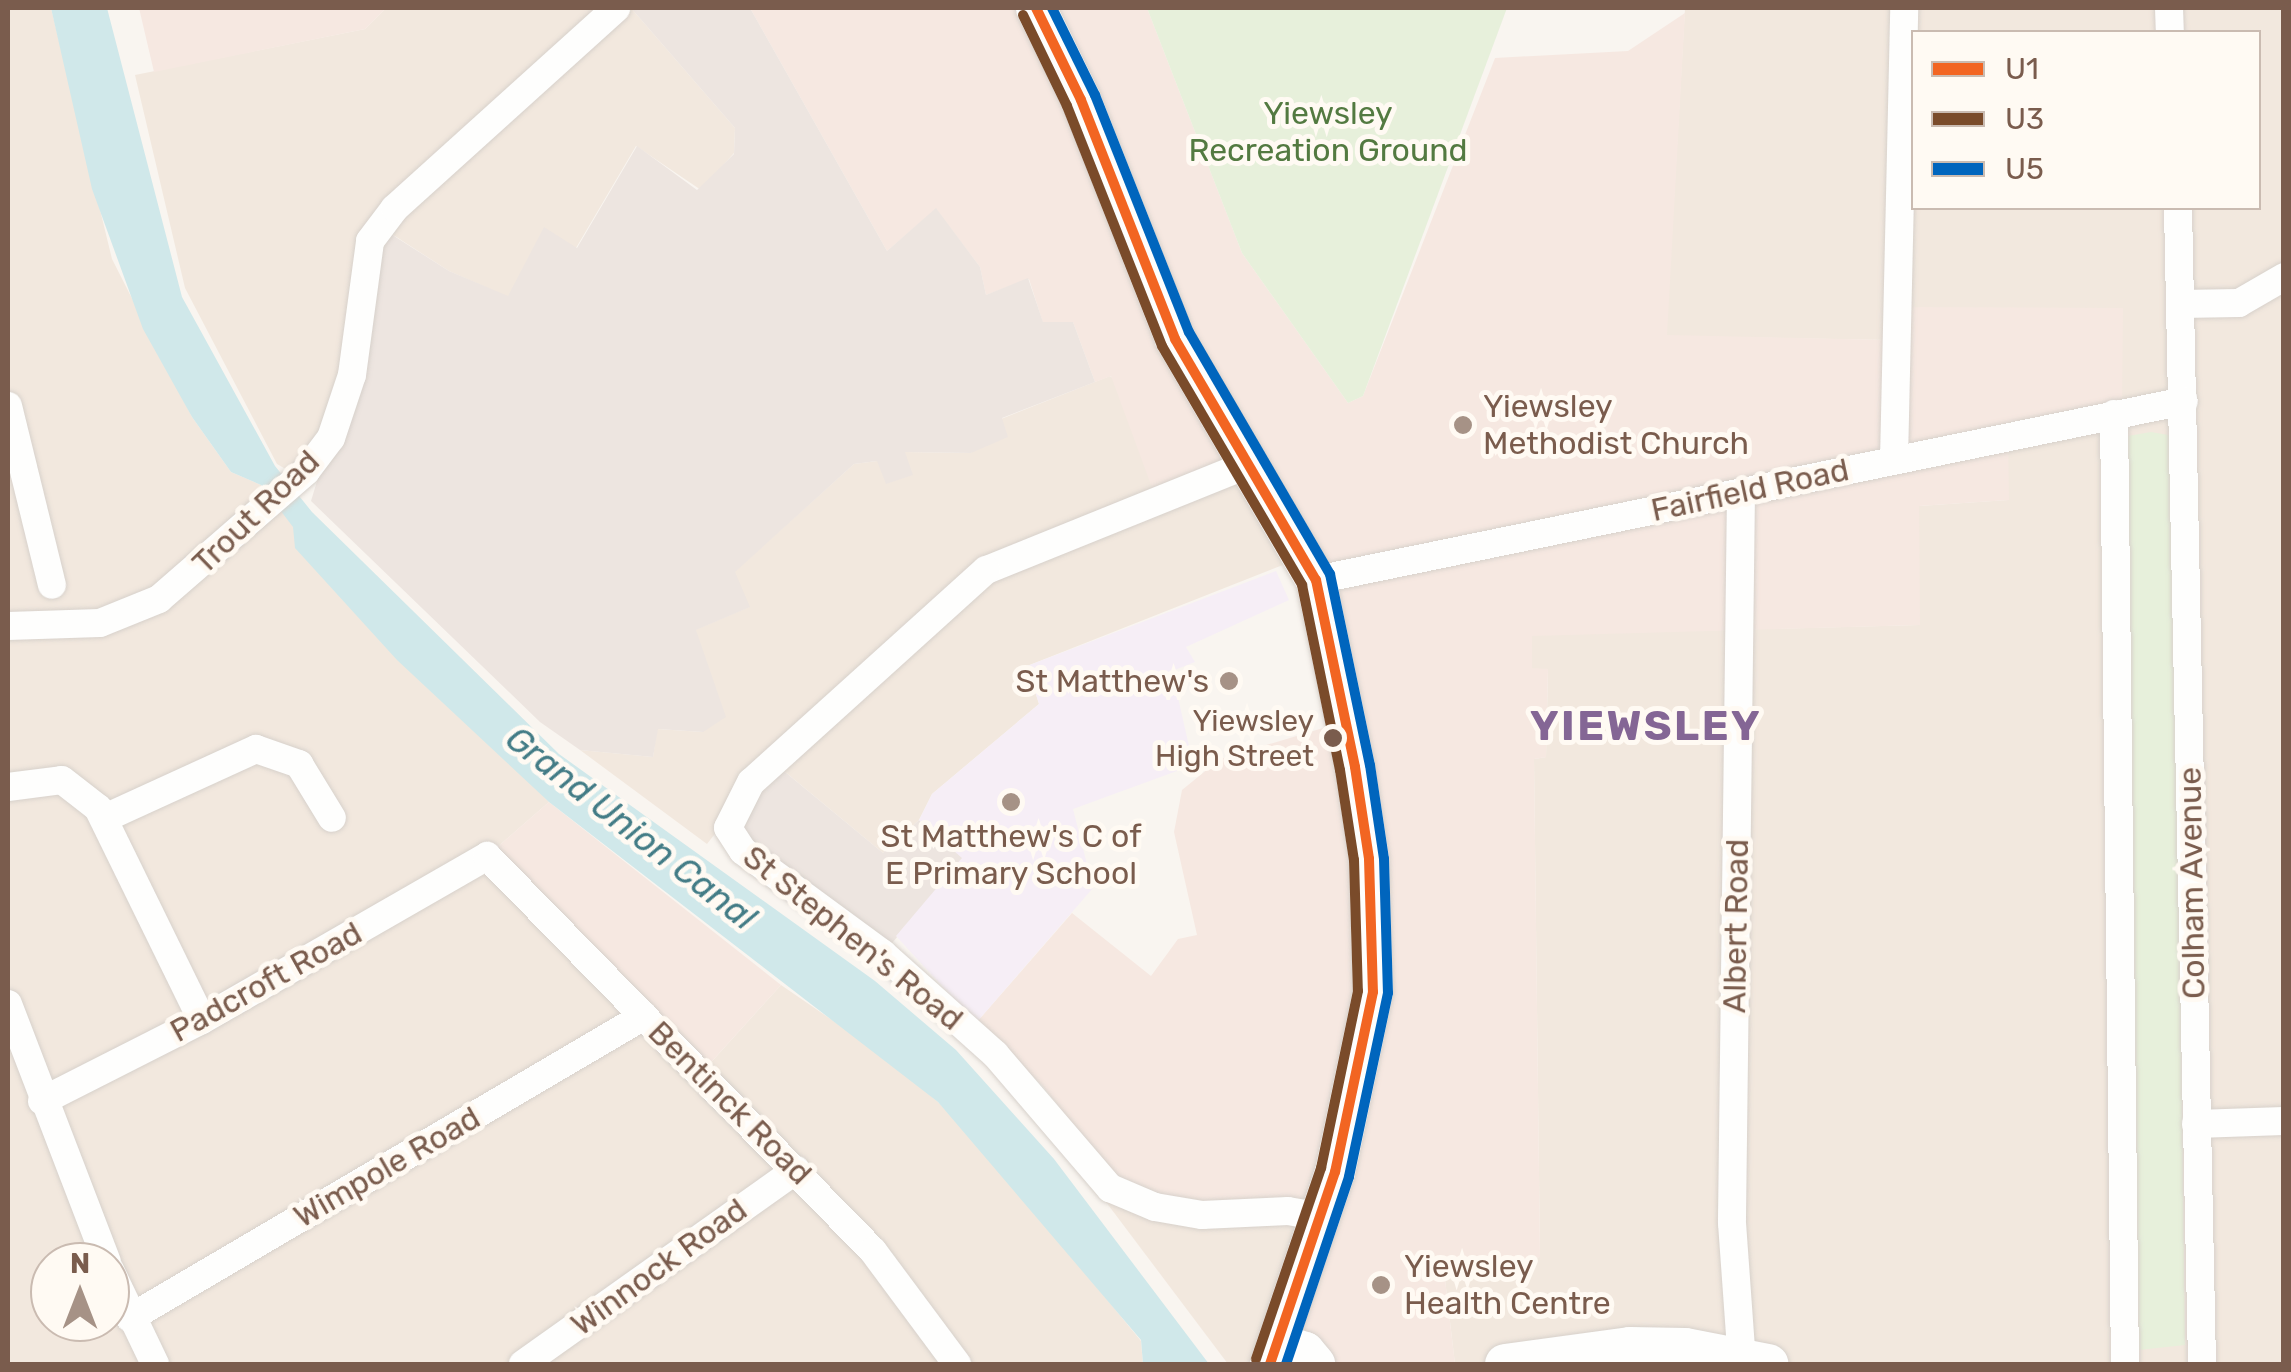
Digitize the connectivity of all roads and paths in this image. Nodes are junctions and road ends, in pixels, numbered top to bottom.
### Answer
1 (616, 8) edge
2 (1036, 8) edge
3 (1904, 8) edge
4 (2178, 210) edge
5 (2284, 277) edge
6 (2181, 304) junction
7 (2184, 401) junction
8 (8, 406) edge
9 (2114, 414) junction
10 (1894, 460) junction
11 (1244, 466) junction
12 (1741, 492) junction
13 (1316, 580) junction
14 (52, 585) dead end
15 (8, 626) edge
16 (8, 787) edge
17 (105, 818) junction
18 (332, 818) dead end
19 (487, 856) joint
20 (8, 1004) edge
21 (644, 1016) junction
22 (202, 1020) junction
23 (42, 1101) junction
24 (2284, 1122) edge
25 (2196, 1124) junction
26 (796, 1170) junction
27 (1321, 1217) junction
28 (98, 1242) edge
29 (130, 1318) joint
30 (1274, 1354) edge
31 (1751, 1363) edge
32 (155, 1364) edge
33 (523, 1364) edge
34 (957, 1364) edge
35 (1315, 1364) edge
36 (1504, 1364) edge
37 (2125, 1364) edge
38 (2202, 1364) edge

1 - 15 street, Trout Road
2 - 11 street
3 - 10 street
4 - 6 street, Colham Avenue
5 - 6 street
6 - 7 street, Colham Avenue
7 - 9 street, Fairfield Road
7 - 25 street, Colham Avenue
8 - 14 street
9 - 10 street, Fairfield Road
9 - 37 street
10 - 12 street, Fairfield Road
11 - 13 street
11 - 27 street, St Stephen's Road
12 - 13 street, Fairfield Road
12 - 31 street, Albert Road
13 - 27 street
16 - 17 street
17 - 18 street
17 - 22 street
19 - 21 street, Bentinck Road
19 - 22 street, Padcroft Road
20 - 23 street
21 - 26 street, Bentinck Road
21 - 29 street, Wimpole Road
22 - 23 street, Padcroft Road
23 - 28 street
24 - 25 street
25 - 38 street, Colham Avenue
26 - 33 street, Winnock Road
26 - 34 street, Bentinck Road
27 - 30 street
29 - 32 street
30 - 35 street
31 - 36 street

